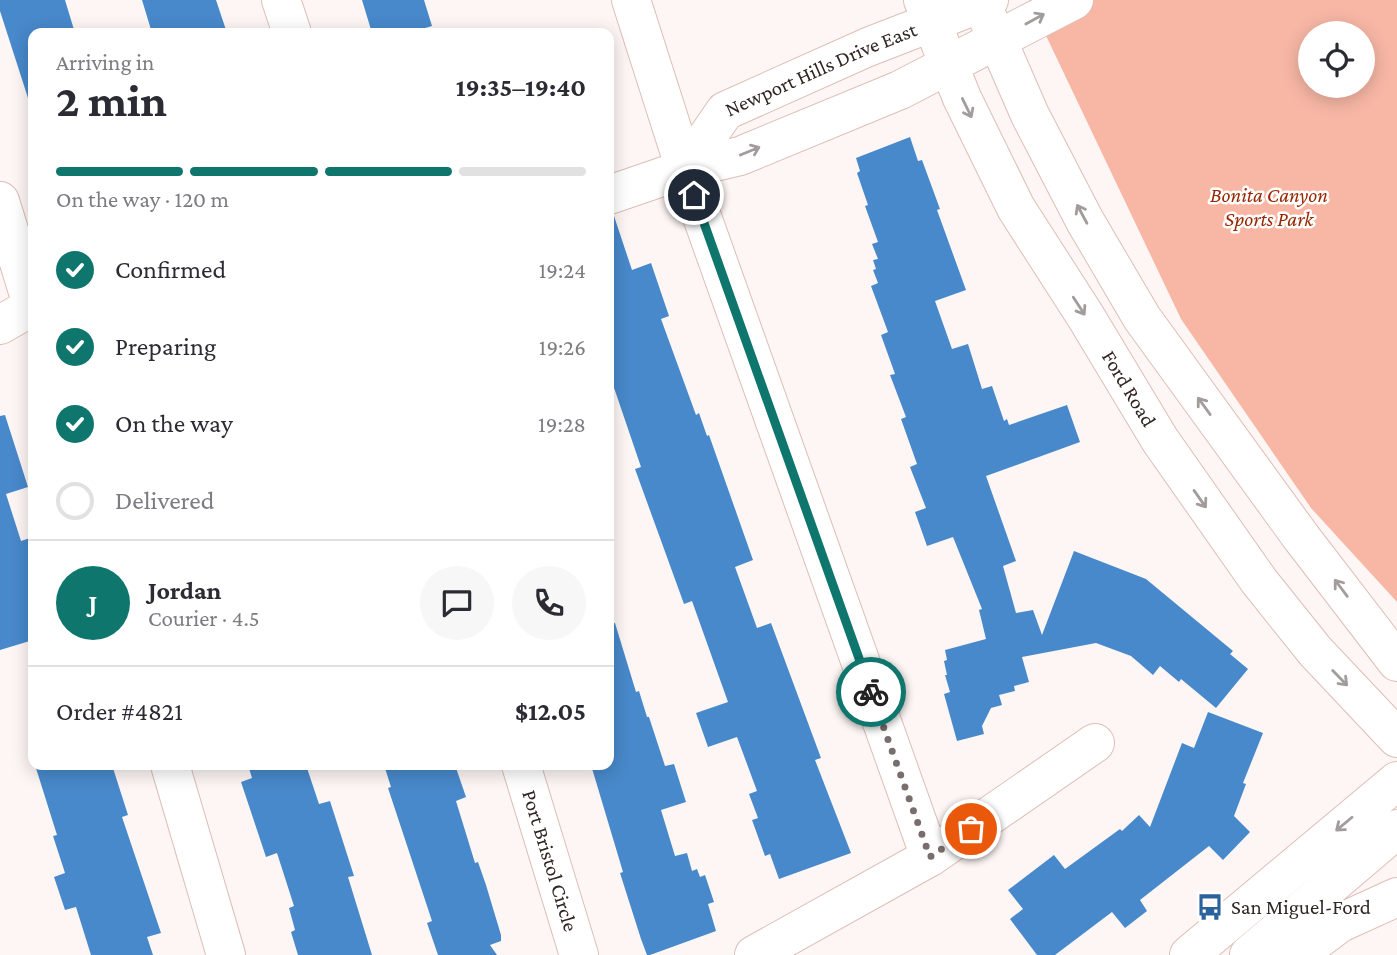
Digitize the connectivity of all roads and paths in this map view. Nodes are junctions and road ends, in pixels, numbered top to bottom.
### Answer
1 (281, 0) edge
2 (631, 0) edge
3 (1074, 0) edge
4 (984, 1) edge
5 (927, 11) edge
6 (290, 28) edge
7 (996, 40) junction
8 (948, 65) junction
9 (685, 169) junction
10 (614, 193) edge
11 (0, 201) edge
12 (28, 290) edge
13 (28, 309) edge
14 (0, 326) edge
15 (1397, 662) edge
16 (1397, 738) edge
17 (1095, 743) dead end
18 (171, 770) edge
19 (523, 770) edge
20 (1397, 781) edge
21 (1397, 829) edge
22 (930, 857) junction
23 (1397, 897) edge
24 (226, 955) edge
25 (579, 955) edge
26 (754, 955) edge
27 (1189, 955) edge
28 (1249, 955) edge
29 (1297, 955) edge

1 - 6 street
2 - 9 street
7 -> 3 street, Newport Hills Drive East
4 - 5 street, Newport Hills Drive East
4 - 7 street
5 - 8 street, Ford Road
5 - 9 street, Newport Hills Drive East
7 - 8 street, Newport Hills Drive East
15 -> 7 street
9 -> 8 street, Newport Hills Drive East
8 -> 16 street, Ford Road
9 - 10 street, Newport Hills Drive East
9 - 22 street
11 - 12 street
13 - 14 street
17 - 22 street
18 - 24 street
19 - 25 street, Port Bristol Circle
20 -> 27 street
21 - 28 street
22 - 26 street
23 - 29 street

